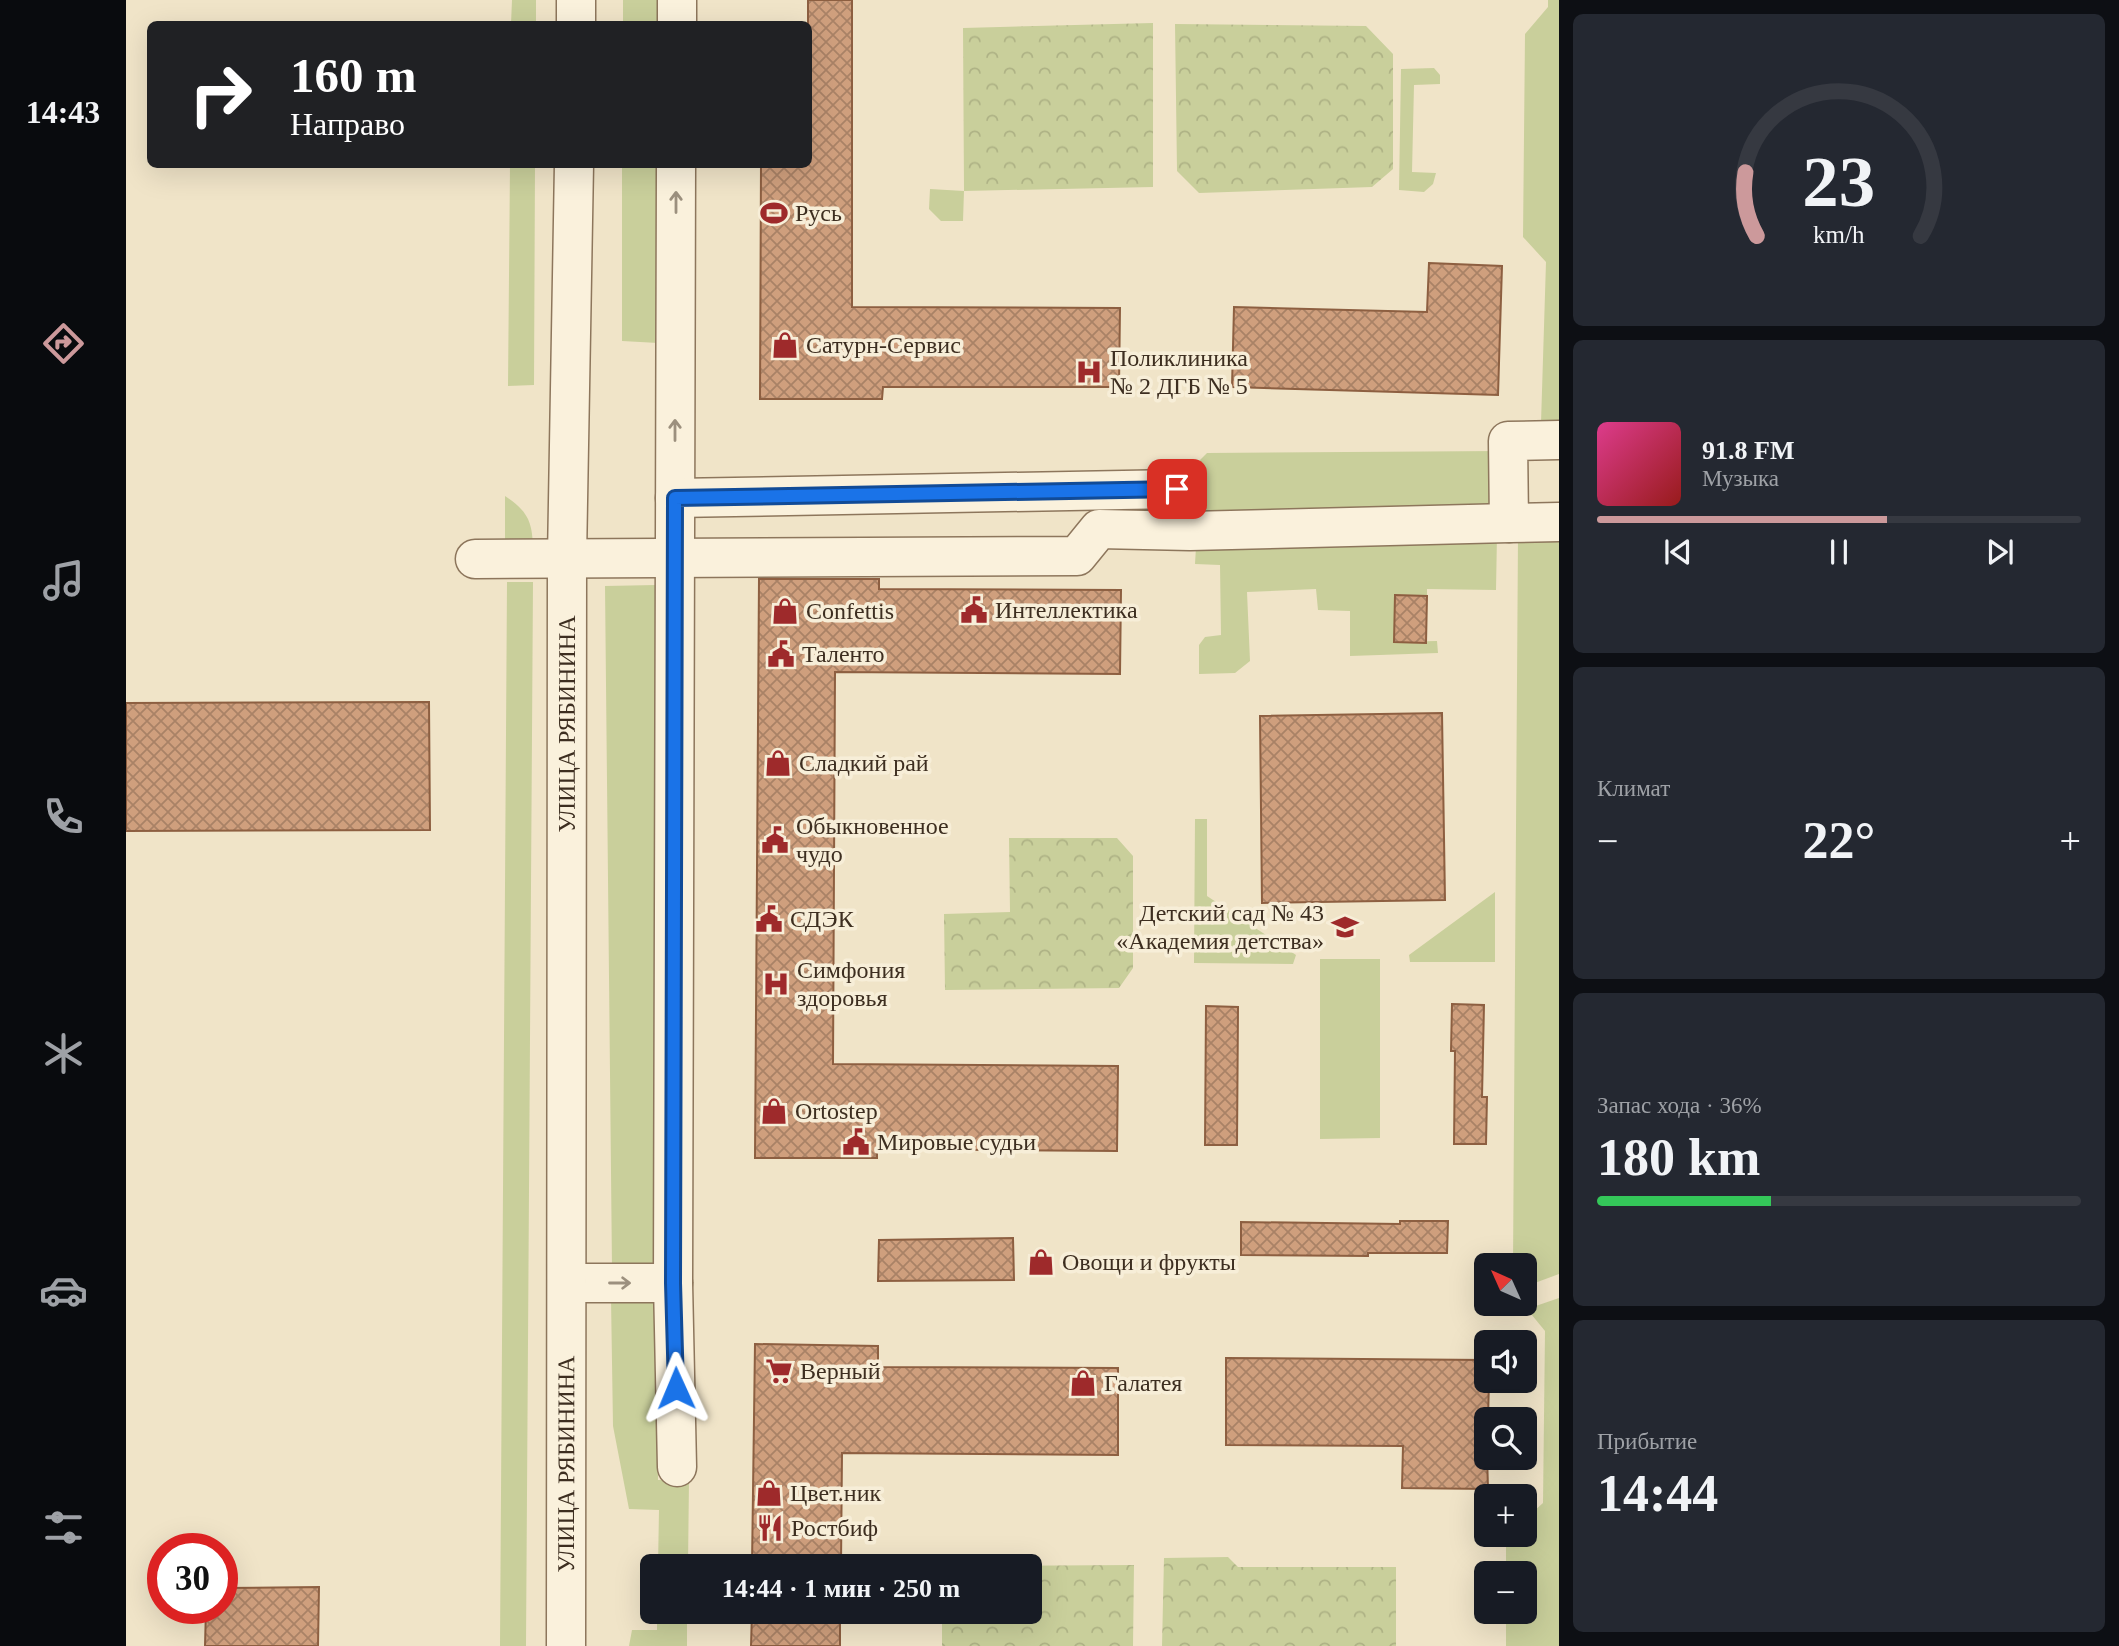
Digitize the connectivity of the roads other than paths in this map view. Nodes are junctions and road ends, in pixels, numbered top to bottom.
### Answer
1 (576, 0) edge
2 (677, 0) edge
3 (576, 21) edge
4 (677, 21) edge
5 (574, 168) edge
6 (676, 168) edge
7 (1559, 440) edge
8 (1177, 489) dead end
9 (675, 498) junction
10 (1559, 522) edge
11 (1509, 523) junction
12 (675, 557) junction
13 (567, 558) junction
14 (475, 559) dead end
15 (567, 1283) junction
16 (673, 1283) junction
17 (677, 1467) dead end
18 (566, 1646) edge

1 - 3 street
2 - 4 street
5 - 13 street, УЛИЦА РЯБИНИНА
9 -> 6 street
7 - 11 street
8 - 9 street
9 - 12 street
10 - 11 street
11 - 12 street
12 - 13 street
12 - 16 street
13 - 14 street
13 - 15 street, УЛИЦА РЯБИНИНА
15 -> 16 street
15 - 18 street, УЛИЦА РЯБИНИНА
16 - 17 street

